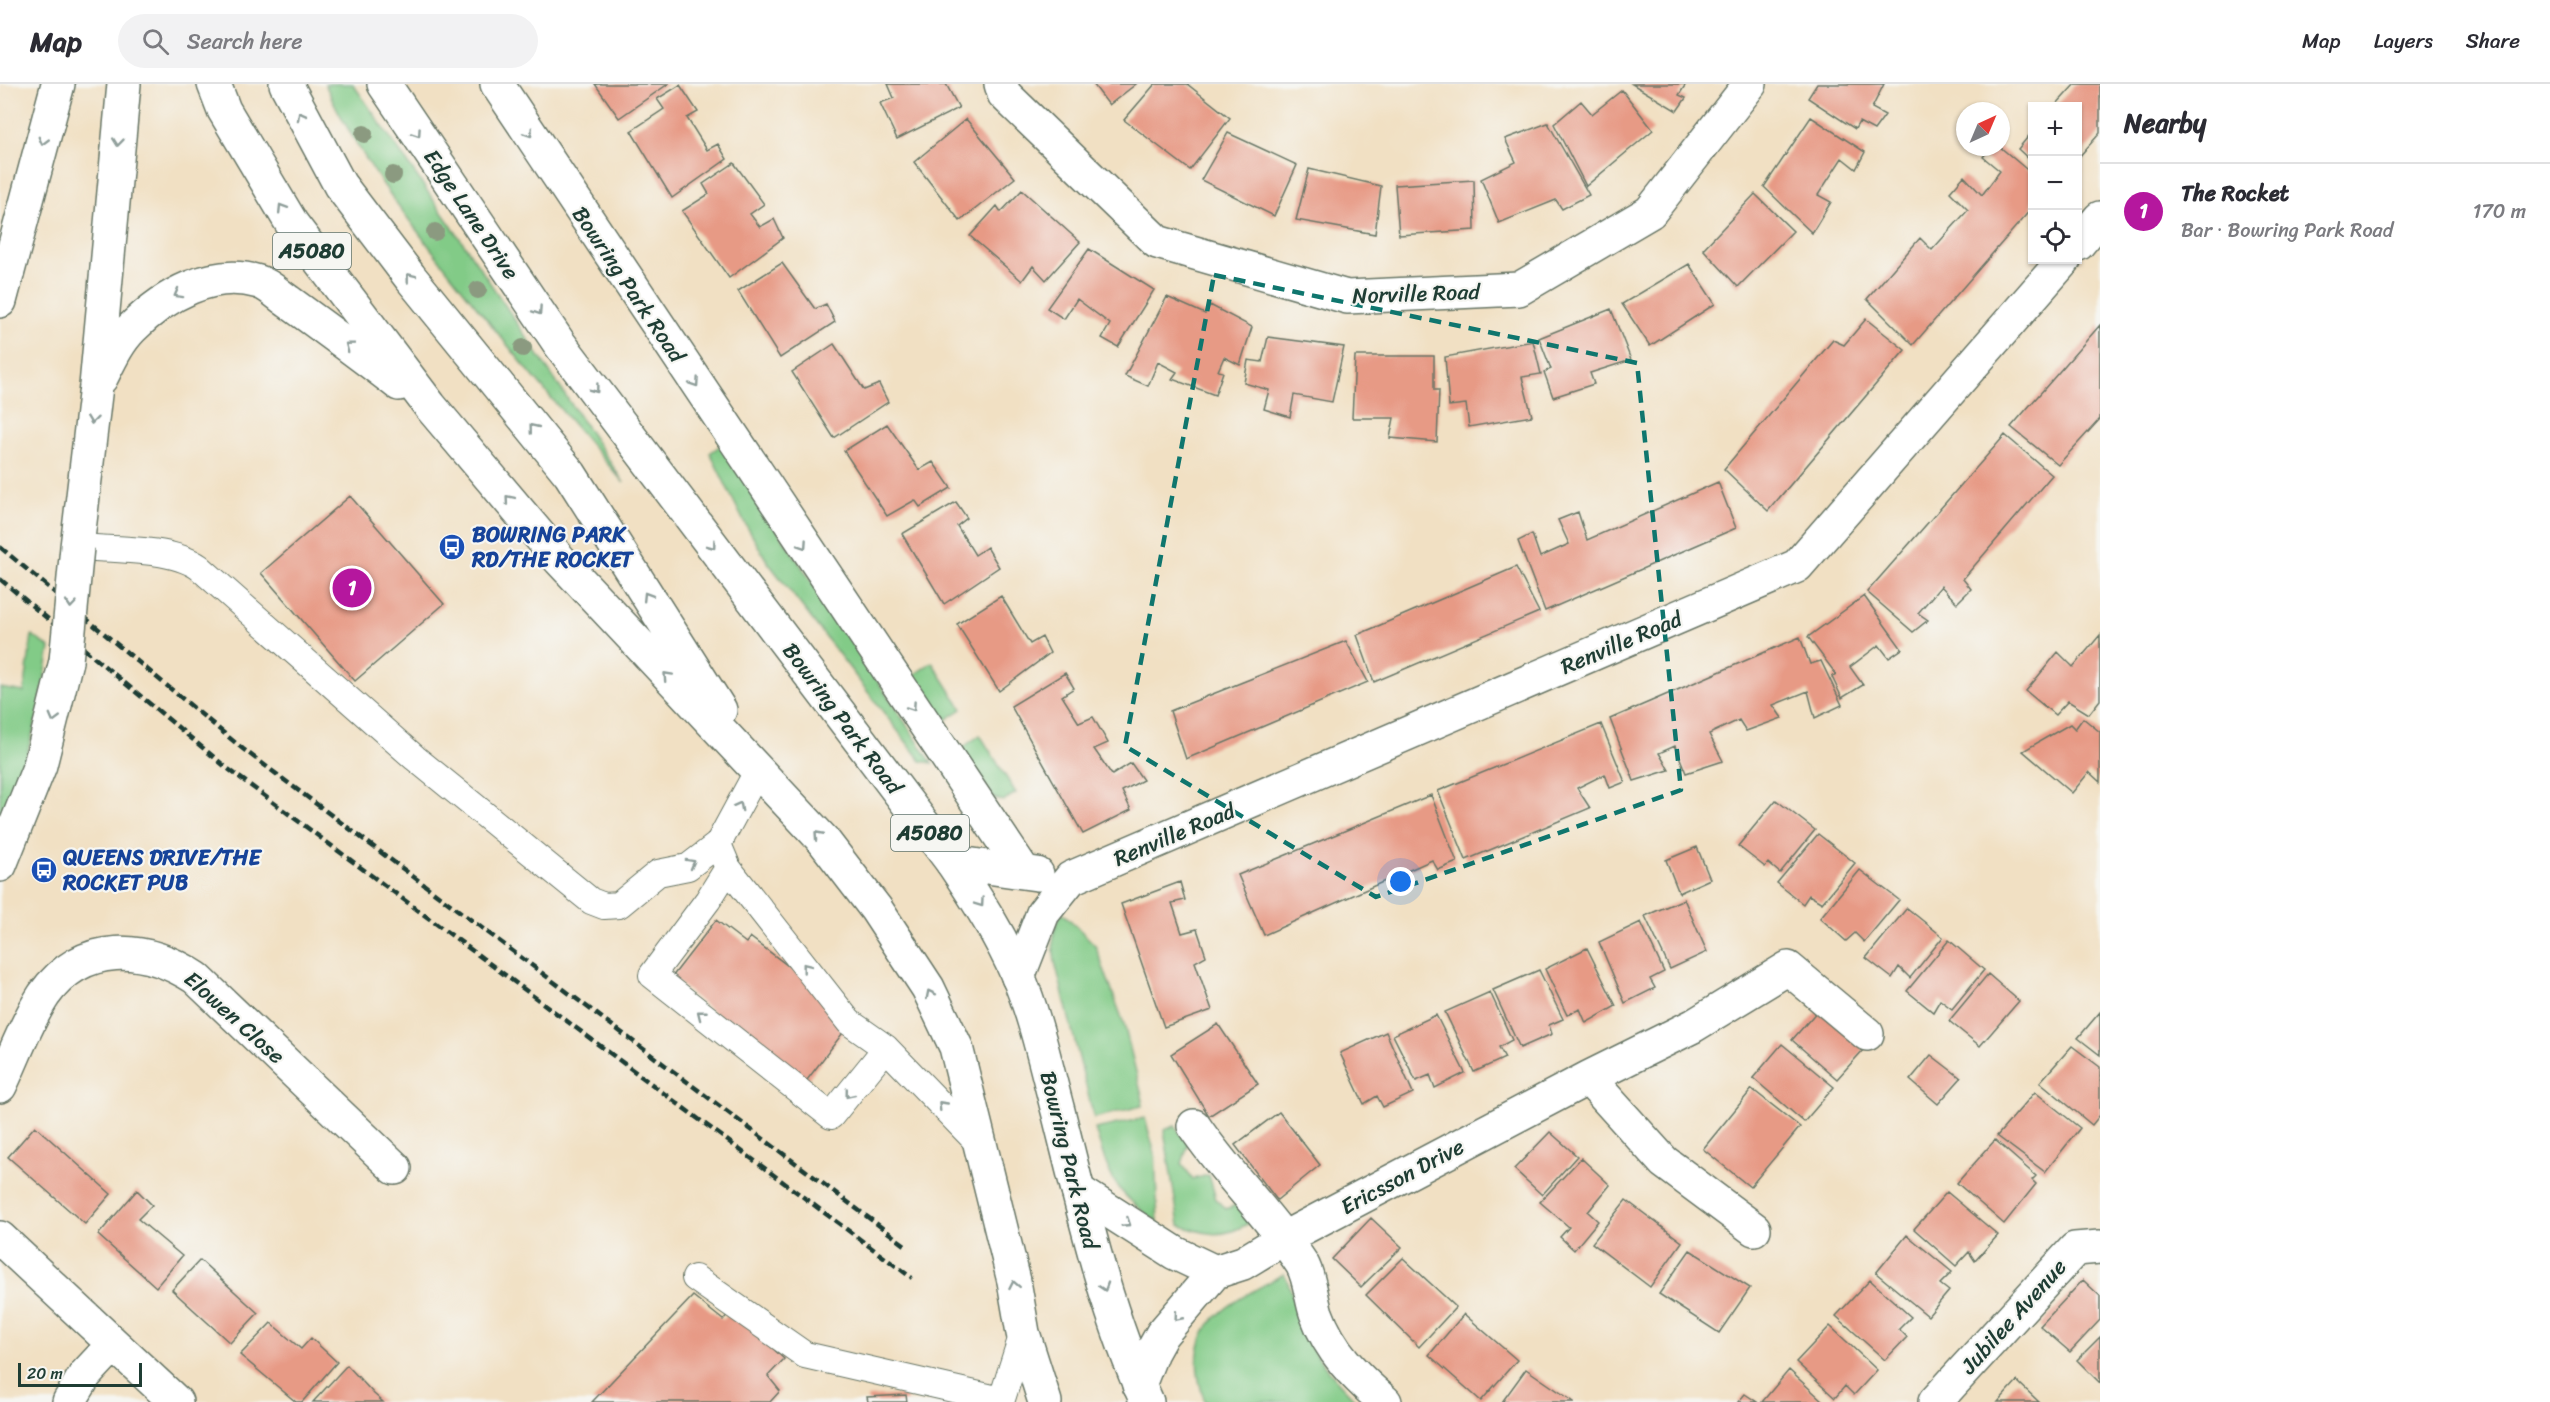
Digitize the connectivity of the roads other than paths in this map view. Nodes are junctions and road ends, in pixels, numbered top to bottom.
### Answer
1 (58, 84) edge
2 (124, 84) edge
3 (214, 84) edge
4 (286, 84) edge
5 (384, 84) edge
6 (497, 84) edge
7 (1000, 84) edge
8 (1750, 84) edge
9 (2100, 218) edge
10 (2082, 239) edge
11 (2061, 264) edge
12 (0, 301) edge
13 (560, 343) joint
14 (96, 386) junction
15 (430, 406) junction
16 (77, 547) junction
17 (758, 770) junction
18 (718, 844) junction
19 (952, 862) junction
20 (0, 865) edge
21 (728, 868) junction
22 (1024, 872) junction
23 (1071, 878) junction
24 (1018, 977) junction
25 (1868, 1034) dead end
26 (886, 1048) junction
27 (1588, 1078) junction
28 (0, 1086) edge
29 (1194, 1126) dead end
30 (982, 1147) junction
31 (395, 1168) dead end
32 (1078, 1191) junction
33 (1754, 1229) dead end
34 (0, 1238) edge
35 (1284, 1238) junction
36 (2100, 1247) edge
37 (1215, 1272) junction
38 (695, 1278) dead end
39 (1023, 1333) junction
40 (113, 1345) junction
41 (1143, 1394) edge
42 (1001, 1401) edge
43 (69, 1402) edge
44 (176, 1402) edge
45 (1045, 1402) edge
46 (1385, 1402) edge
47 (1935, 1402) edge

1 -> 12 main road
2 -> 14 main road
15 -> 3 main road, A5080
17 -> 4 main road
5 -> 13 main road, Edge Lane Drive / A5080
6 -> 22 main road, Bowring Park Road
7 - 8 main road, Norville Road
9 - 10 main road
11 - 23 main road, Renville Road
13 -> 19 main road, Bowring Park Road / A5080
15 -> 14 main road
14 -> 16 main road
17 -> 15 main road, A5080
16 -> 18 lane
16 -> 20 main road, bridge
18 -> 17 lane
30 -> 17 main road, A5080
18 - 21 lane
19 - 22 main road
19 -> 24 main road, Bowring Park Road / A5080
26 -> 21 lane
26 -> 21 lane
22 - 23 main road
23 - 24 main road, Renville Road
24 - 32 main road, Bowring Park Road / A5080
25 - 27 main road, Ericsson Drive
30 -> 26 lane
27 - 33 main road
27 - 35 main road, Ericsson Drive
28 - 31 main road, Elowen Close
29 - 35 main road
39 -> 30 main road, A5080
32 -> 37 main road
32 -> 41 main road, Bowring Park Road / A5080
34 - 40 main road
35 - 37 main road, Ericsson Drive
35 - 46 main road
36 - 47 main road, Jubilee Avenue
37 -> 41 main road
38 - 42 lane
39 - 42 lane
39 - 45 main road, A5080
40 - 43 main road
40 - 44 main road

